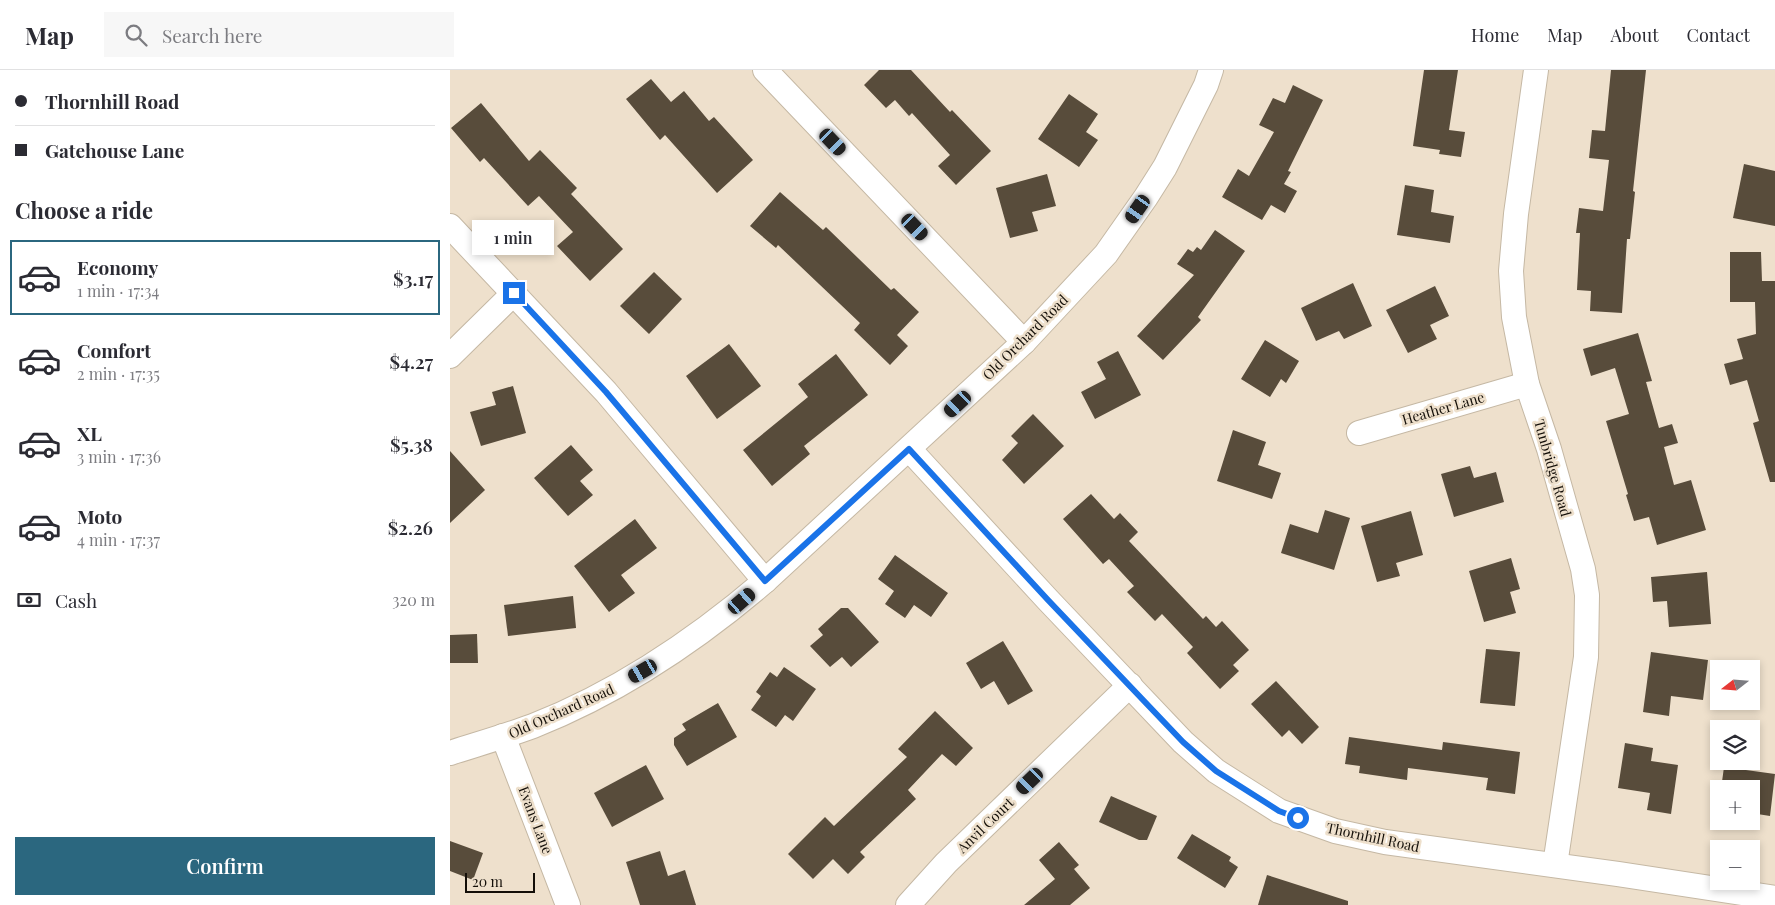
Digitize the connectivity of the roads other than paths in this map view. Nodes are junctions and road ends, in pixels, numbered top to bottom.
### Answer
1 (765, 70) edge
2 (1211, 70) edge
3 (1536, 70) edge
4 (450, 226) edge
5 (514, 293) junction
6 (1024, 342) junction
7 (450, 356) edge
8 (1527, 384) junction
9 (1359, 433) dead end
10 (909, 449) junction
11 (765, 581) junction
12 (1130, 685) junction
13 (503, 736) junction
14 (450, 753) edge
15 (1556, 865) junction
16 (1775, 898) edge
17 (568, 905) edge
18 (908, 905) edge

1 - 6 street
2 - 6 street, Old Orchard Road
3 - 8 street, Tunbridge Road
4 - 5 street
5 - 7 street
5 - 11 street
6 - 10 street, Old Orchard Road
8 - 9 street, Heather Lane
8 - 15 street, Tunbridge Road
10 - 11 street, Old Orchard Road
10 - 12 street, Thornhill Road
11 - 13 street, Old Orchard Road
12 - 15 street, Thornhill Road
12 - 18 street, Anvil Court
13 - 14 street, Old Orchard Road
13 - 17 street, Evans Lane
15 - 16 street, Thornhill Road

